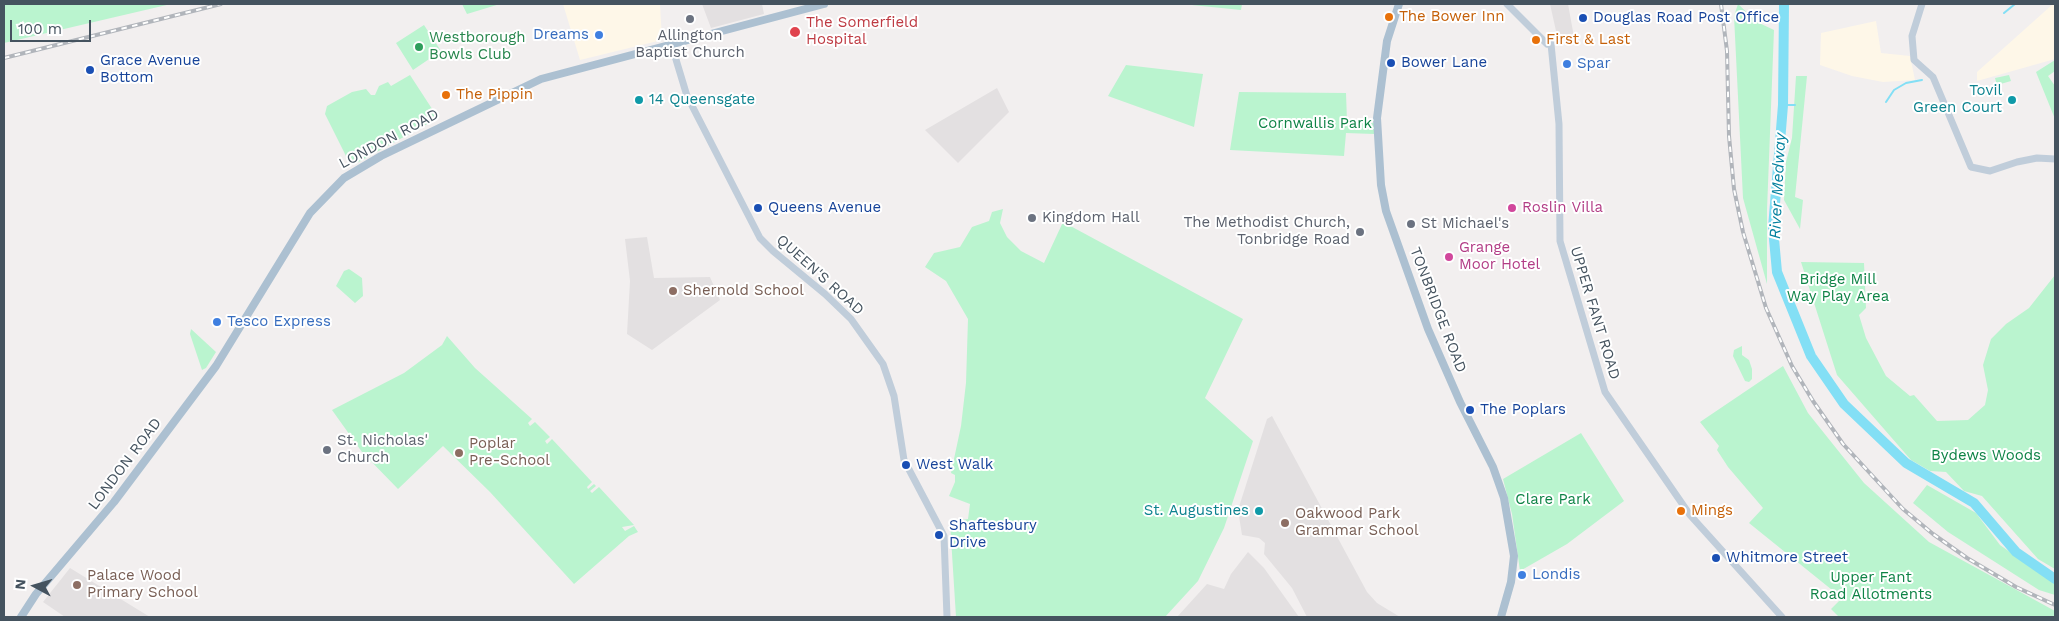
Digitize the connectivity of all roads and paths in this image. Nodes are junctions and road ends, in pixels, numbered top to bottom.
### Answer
1 (824, 4) edge
2 (1399, 4) edge
3 (1507, 4) edge
4 (1921, 7) edge
5 (670, 43) junction
6 (2055, 159) edge
7 (21, 617) edge
8 (947, 617) edge
9 (1501, 617) edge
10 (1782, 617) edge

1 - 5 main road, LONDON ROAD
2 - 9 main road, TONBRIDGE ROAD
3 - 10 street, UPPER FANT ROAD
4 - 6 street
5 - 7 main road, LONDON ROAD
5 - 8 street, QUEEN'S ROAD

